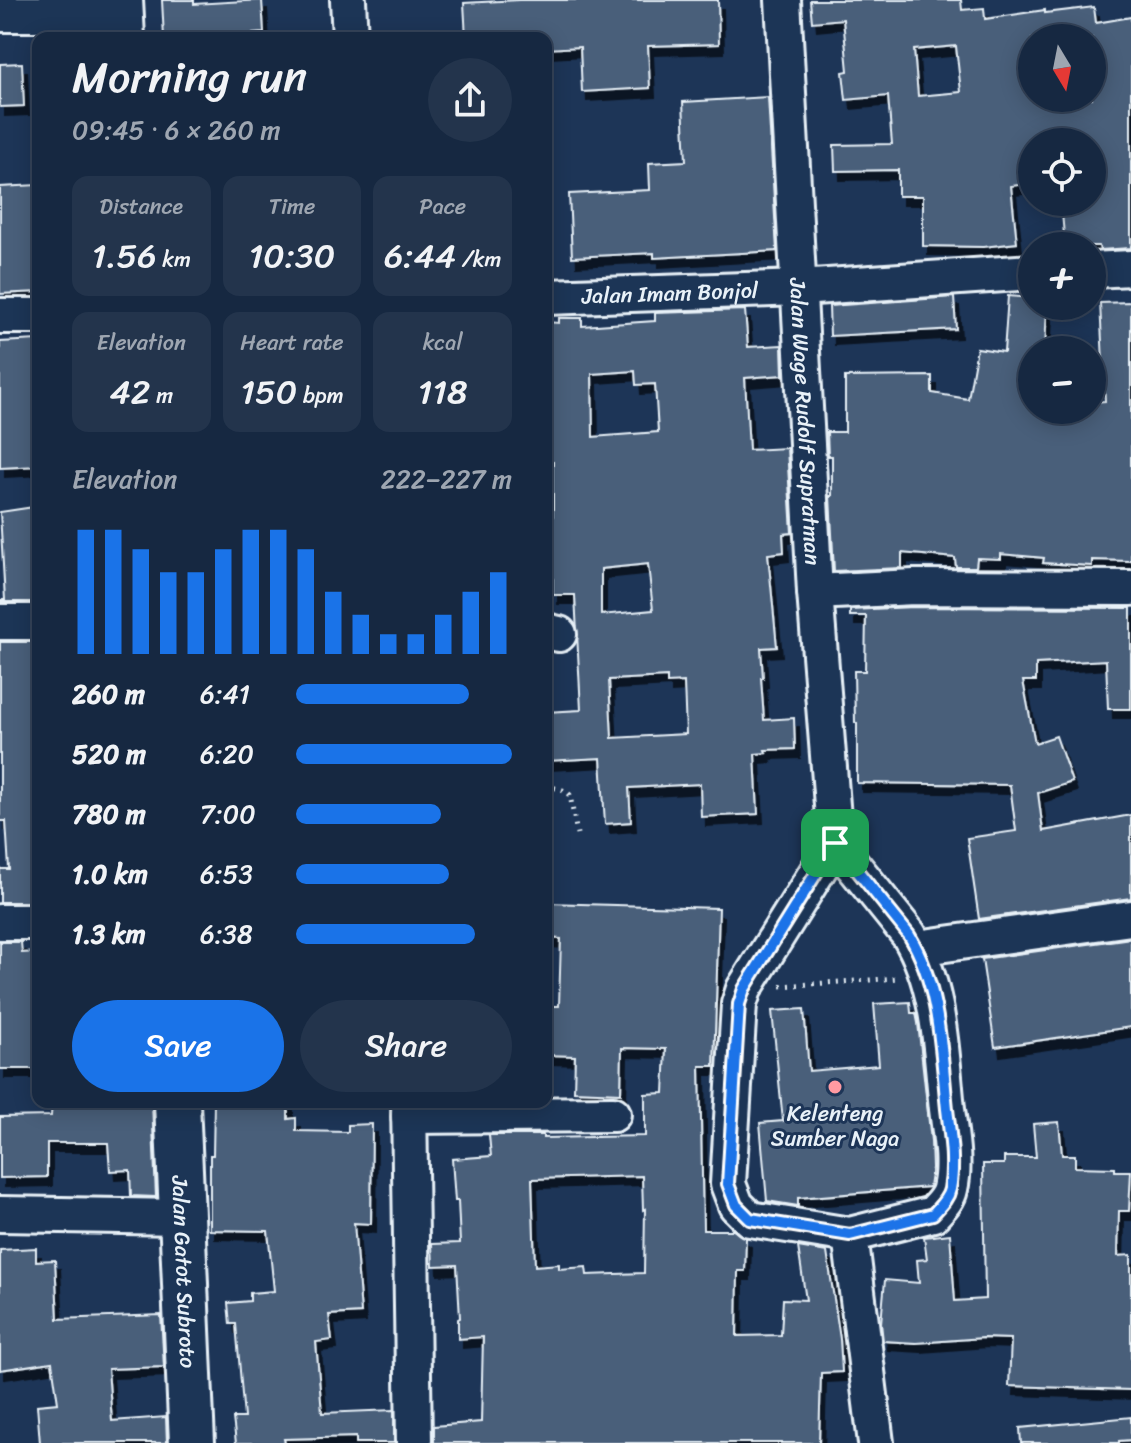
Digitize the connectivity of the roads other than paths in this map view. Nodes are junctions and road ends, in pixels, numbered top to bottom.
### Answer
1 (348, 0) edge
2 (783, 0) edge
3 (0, 14) edge
4 (121, 17) edge
5 (350, 32) edge
6 (1131, 268) edge
7 (1106, 269) edge
8 (1018, 273) edge
9 (799, 288) junction
10 (552, 297) edge
11 (0, 316) edge
12 (32, 316) edge
13 (1131, 588) edge
14 (815, 592) junction
15 (0, 622) edge
16 (32, 622) edge
17 (835, 843) junction
18 (1131, 918) edge
19 (0, 922) edge
20 (32, 922) edge
21 (922, 962) junction
22 (177, 1108) edge
23 (409, 1109) edge
24 (613, 1114) dead end
25 (0, 1214) edge
26 (182, 1217) junction
27 (850, 1235) junction
28 (192, 1443) edge
29 (414, 1443) edge
30 (876, 1443) edge

1 - 5 street
2 - 9 street, Jalan Wage Rudolf Supratman
3 - 4 street
6 - 7 street
8 - 9 street, Jalan Imam Bonjol
9 - 10 street, Jalan Imam Bonjol
9 - 14 street, Jalan Wage Rudolf Supratman
11 - 12 street
13 - 14 street
14 - 17 street, Jalan Wage Rudolf Supratman
15 - 16 street
17 - 21 street
17 - 27 street
18 - 21 street
19 - 20 street
21 - 27 street
22 - 26 main road, Jalan Gatot Subroto
23 - 24 street
23 - 29 street
25 - 26 street
26 - 28 main road, Jalan Gatot Subroto
27 - 30 street

